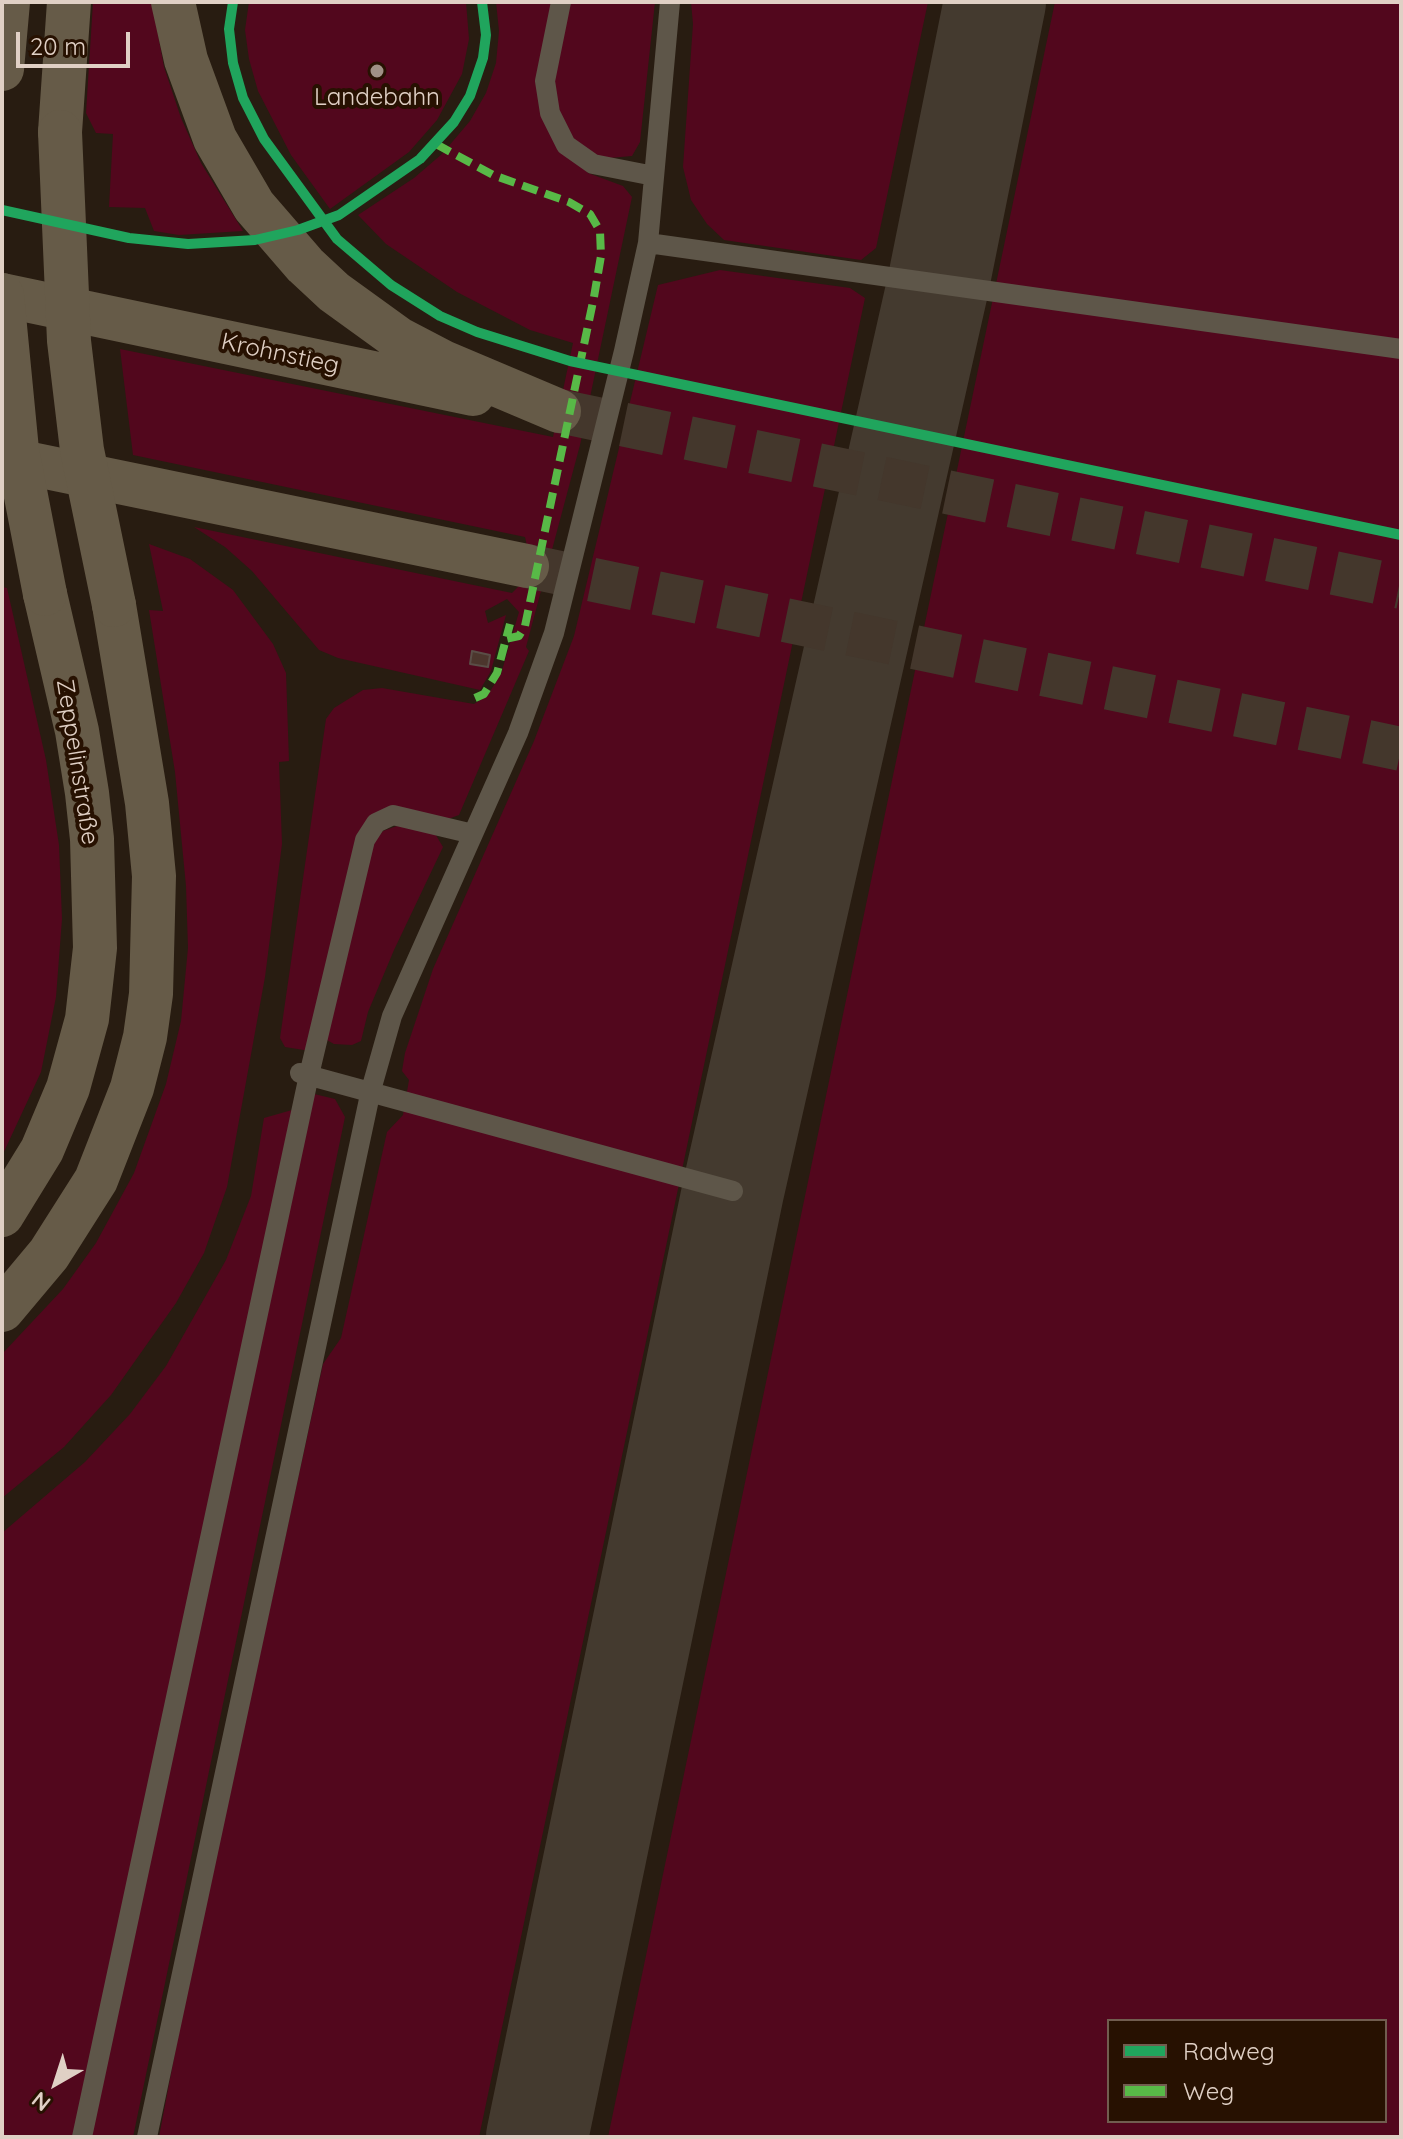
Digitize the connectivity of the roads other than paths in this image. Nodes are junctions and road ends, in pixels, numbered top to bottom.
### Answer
1 (8, 2) edge
2 (69, 2) edge
3 (173, 2) edge
4 (561, 2) edge
5 (670, 2) edge
6 (2, 69) edge
7 (654, 176) junction
8 (648, 243) junction
9 (2, 295) edge
10 (1401, 349) edge
11 (2, 458) edge
12 (527, 566) tunnel mouth
13 (473, 834) junction
14 (305, 1074) junction
15 (371, 1090) junction
16 (733, 1191) dead end
17 (2, 1215) edge
18 (2, 1310) edge
19 (82, 2137) edge
20 (147, 2137) edge

1 - 6 highway
2 - 18 highway, bridge
3 - 9 highway, Krohnstieg
4 - 7 lane
5 - 7 lane
7 - 8 lane
8 - 10 lane
8 - 13 lane
9 - 17 highway, Zeppelinstraße, bridge
11 - 12 highway
13 - 14 lane
13 - 15 lane
14 - 15 lane
14 - 19 lane
15 - 16 lane
15 - 20 lane

